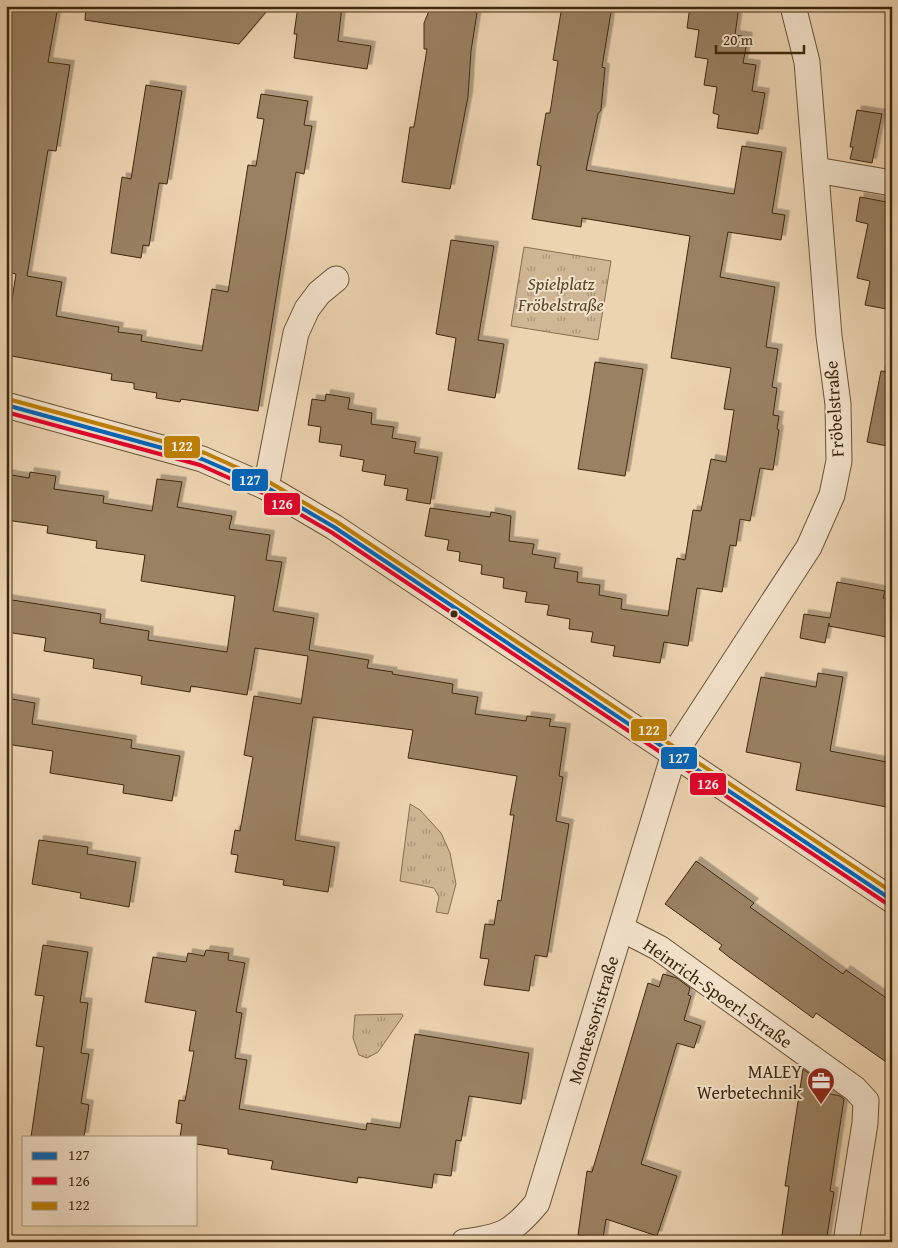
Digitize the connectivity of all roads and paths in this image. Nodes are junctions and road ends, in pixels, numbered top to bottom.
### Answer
1 (793, 6) edge
2 (816, 170) junction
3 (892, 183) edge
4 (336, 279) dead end
5 (6, 405) edge
6 (266, 487) junction
7 (674, 754) junction
8 (892, 900) edge
9 (622, 929) junction
10 (526, 1233) edge
11 (464, 1242) edge
12 (846, 1242) edge

1 - 2 street, Fröbelstraße
2 - 3 street
2 - 7 street, Fröbelstraße
4 - 6 street
5 - 6 street
6 - 7 street
7 - 8 street
7 - 9 street, Montessoristraße
9 - 10 street, Montessoristraße
9 - 12 street, Heinrich-Spoerl-Straße
10 - 11 street, Montessoristraße

